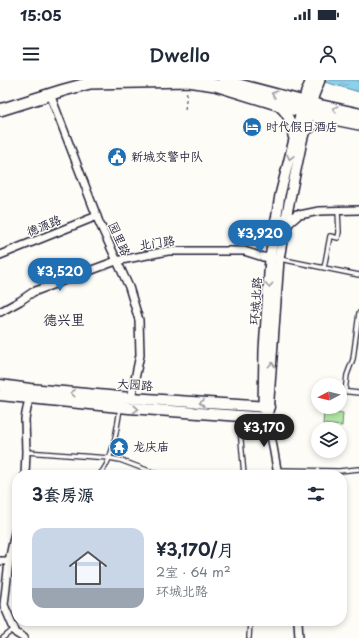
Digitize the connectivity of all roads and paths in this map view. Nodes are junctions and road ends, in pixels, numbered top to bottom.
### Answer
1 (73, 80) edge
2 (222, 80) edge
3 (311, 80) edge
4 (320, 80) edge
5 (188, 81) junction
6 (50, 94) junction
7 (0, 103) edge
8 (275, 103) junction
9 (308, 103) junction
10 (0, 110) edge
11 (185, 110) dead end
12 (359, 114) edge
13 (336, 119) junction
14 (359, 124) edge
15 (304, 132) junction
16 (293, 142) junction
17 (290, 200) junction
18 (359, 210) edge
19 (338, 211) junction
20 (297, 215) junction
21 (97, 216) junction
22 (286, 218) junction
23 (275, 220) junction
24 (284, 233) junction
25 (0, 255) edge
26 (275, 258) junction
27 (116, 261) junction
28 (324, 268) junction
29 (359, 275) edge
30 (0, 312) edge
31 (359, 312) edge
32 (346, 378) edge
33 (0, 385) edge
34 (347, 393) edge
35 (0, 394) edge
36 (359, 394) edge
37 (29, 398) junction
38 (131, 398) junction
39 (120, 407) junction
40 (266, 407) junction
41 (239, 417) junction
42 (268, 418) junction
43 (26, 452) junction
44 (109, 458) junction
45 (359, 469) edge
46 (25, 470) edge
47 (104, 470) edge
48 (147, 470) edge
49 (244, 470) edge
50 (278, 470) edge
51 (347, 470) edge
52 (12, 547) edge
53 (12, 560) edge
54 (0, 561) edge
55 (9, 561) junction
56 (12, 624) edge
57 (13, 626) edge
58 (250, 626) edge
59 (298, 626) edge
60 (14, 629) junction
61 (3, 638) edge
62 (24, 638) edge
63 (249, 638) edge
64 (299, 638) edge

1 - 7 main road
9 -> 2 main road
3 - 9 street
4 - 9 street
5 - 6 main road
5 - 8 main road
5 - 11 path
6 - 10 main road
6 - 21 street, 园里路
8 - 9 main road
8 - 16 street
12 -> 9 main road
9 - 13 main road
9 - 15 street, 环城北路
9 - 16 street, 环城北路
13 - 14 main road
13 - 15 street
15 - 17 street, 环城北路
16 -> 23 street, 环城北路
17 - 20 street
17 - 22 street, 环城北路
18 - 19 street
19 - 20 street
19 - 28 lane
20 - 22 street
20 - 24 street
21 - 25 street, 德源路
21 - 27 street, 园里路
22 - 23 street
22 - 24 street, 环城北路
23 - 26 street, 环城北路
24 - 26 street, 环城北路
26 - 27 street, 北门路
26 - 28 lane
26 - 40 street, 环城北路
27 - 30 street, 北门路
27 - 38 street, 园里路
28 - 29 lane
31 - 32 lane
38 -> 33 main road, 大园路
34 - 36 lane
35 - 37 main road, 大园路
37 - 39 main road, 大园路
37 - 43 street
40 -> 38 main road, 大园路
39 -> 41 main road, 大园路
39 - 44 lane
40 - 42 street, 环城北路
41 - 42 main road, 大园路
41 - 49 lane
42 - 50 street, 环城北路
43 - 44 lane
43 - 46 street
44 - 47 lane
44 - 48 lane
45 - 51 lane
52 - 55 street
53 - 55 lane
54 - 55 street
55 - 56 street
57 - 60 street
58 - 63 lane
59 - 64 street
60 - 61 lane
60 - 62 street

